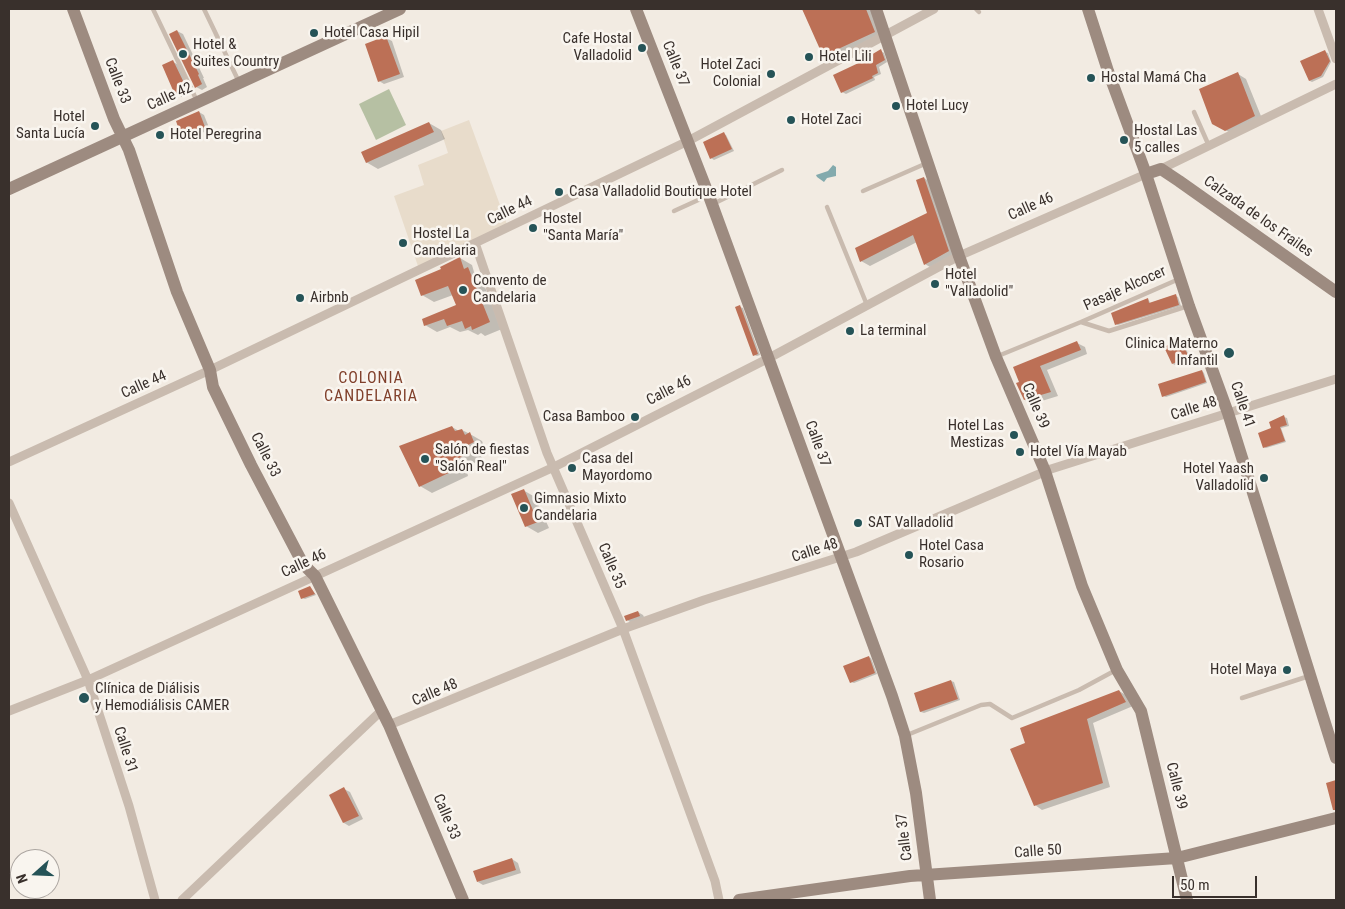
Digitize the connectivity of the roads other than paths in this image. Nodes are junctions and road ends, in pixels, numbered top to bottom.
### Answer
1 (73, 9) edge
2 (153, 9) edge
3 (204, 9) edge
4 (636, 9) edge
5 (876, 9) edge
6 (934, 9) edge
7 (1088, 9) edge
8 (1318, 9) edge
9 (395, 10) edge
10 (886, 34) junction
11 (1336, 59) edge
12 (239, 83) junction
13 (1336, 84) edge
14 (198, 102) junction
15 (1194, 112) dead end
16 (122, 136) junction
17 (688, 141) junction
18 (1209, 146) junction
19 (928, 163) junction
20 (1160, 169) junction
21 (782, 170) dead end
22 (1146, 174) junction
23 (9, 189) edge
24 (863, 191) dead end
25 (710, 200) junction
26 (827, 207) dead end
27 (674, 211) dead end
28 (475, 243) junction
29 (959, 256) junction
30 (1180, 278) junction
31 (1336, 292) edge
32 (868, 306) junction
33 (1189, 306) junction
34 (1080, 322) junction
35 (996, 357) junction
36 (769, 358) junction
37 (210, 370) junction
38 (1336, 379) edge
39 (1228, 413) junction
40 (9, 462) edge
41 (554, 467) junction
42 (1045, 471) junction
43 (9, 503) edge
44 (842, 558) junction
45 (315, 576) junction
46 (623, 629) junction
47 (1117, 670) junction
48 (1310, 676) junction
49 (88, 680) junction
50 (1242, 698) dead end
51 (9, 711) edge
52 (381, 711) junction
53 (389, 725) junction
54 (905, 736) junction
55 (1336, 758) edge
56 (1336, 818) edge
57 (1177, 858) junction
58 (926, 877) junction
59 (155, 900) edge
60 (182, 900) edge
61 (463, 900) edge
62 (719, 900) edge
63 (739, 900) edge
64 (930, 900) edge
65 (1187, 900) edge

1 - 16 street, Calle 33
2 - 14 lane
3 - 12 lane
4 - 17 street, Calle 37
5 - 10 street, Calle 39
6 - 10 street, Calle 44
7 - 22 street, Calle 41
8 - 11 street
9 - 12 street, Calle 42
10 - 17 street, Calle 44
10 - 19 street, Calle 39
12 - 14 street, Calle 42
13 - 18 street, Calle 46
14 - 16 street, Calle 42
15 - 18 lane
16 - 23 street, Calle 42
16 - 37 street, Calle 33
17 - 25 street, Calle 37
17 - 28 street, Calle 44
18 - 20 street, Calle 46
19 - 24 lane
19 - 29 street, Calle 39
20 - 22 street, Calle 46
20 - 31 street, Calzada de los Frailes
21 - 25 lane
22 - 29 street, Calle 46
22 - 30 street, Calle 41
25 - 27 lane
25 - 36 street, Calle 37
26 - 32 lane
28 - 37 street, Calle 44
28 - 41 street, Calle 35
29 - 32 street, Calle 46
29 - 35 street, Calle 39
30 - 33 street, Calle 41
30 - 34 lane, Pasaje Alcocer
32 - 36 street, Calle 46
33 - 34 lane, Pasaje Alcocer
33 - 39 street, Calle 41
34 - 35 lane, Pasaje Alcocer
35 - 42 street, Calle 39
36 - 41 street, Calle 46
36 - 44 street, Calle 37
37 - 40 street, Calle 44
37 - 45 street, Calle 33
38 - 39 street, Calle 48
39 - 42 street, Calle 48
39 - 48 street, Calle 41
41 - 45 street, Calle 46
41 - 46 street, Calle 35
42 - 44 street, Calle 48
42 - 47 street, Calle 39
43 - 49 street, Calle 31
44 - 46 street, Calle 48
44 - 54 street, Calle 37
45 - 49 street, Calle 46
45 - 52 street, Calle 33
46 - 53 street, Calle 48
46 - 62 street, Calle 35
47 - 54 lane
47 - 57 street, Calle 39
48 - 50 lane
48 - 55 street, Calle 41
49 - 51 street, Calle 46
49 - 59 street, Calle 31
52 - 53 street, Calle 33
52 - 60 street
53 - 61 street, Calle 33
54 - 58 street, Calle 37
56 - 57 street, Calle 50
57 - 58 street, Calle 50
57 - 65 street, Calle 39
58 - 63 street, Calle 50
58 - 64 street, Calle 37

